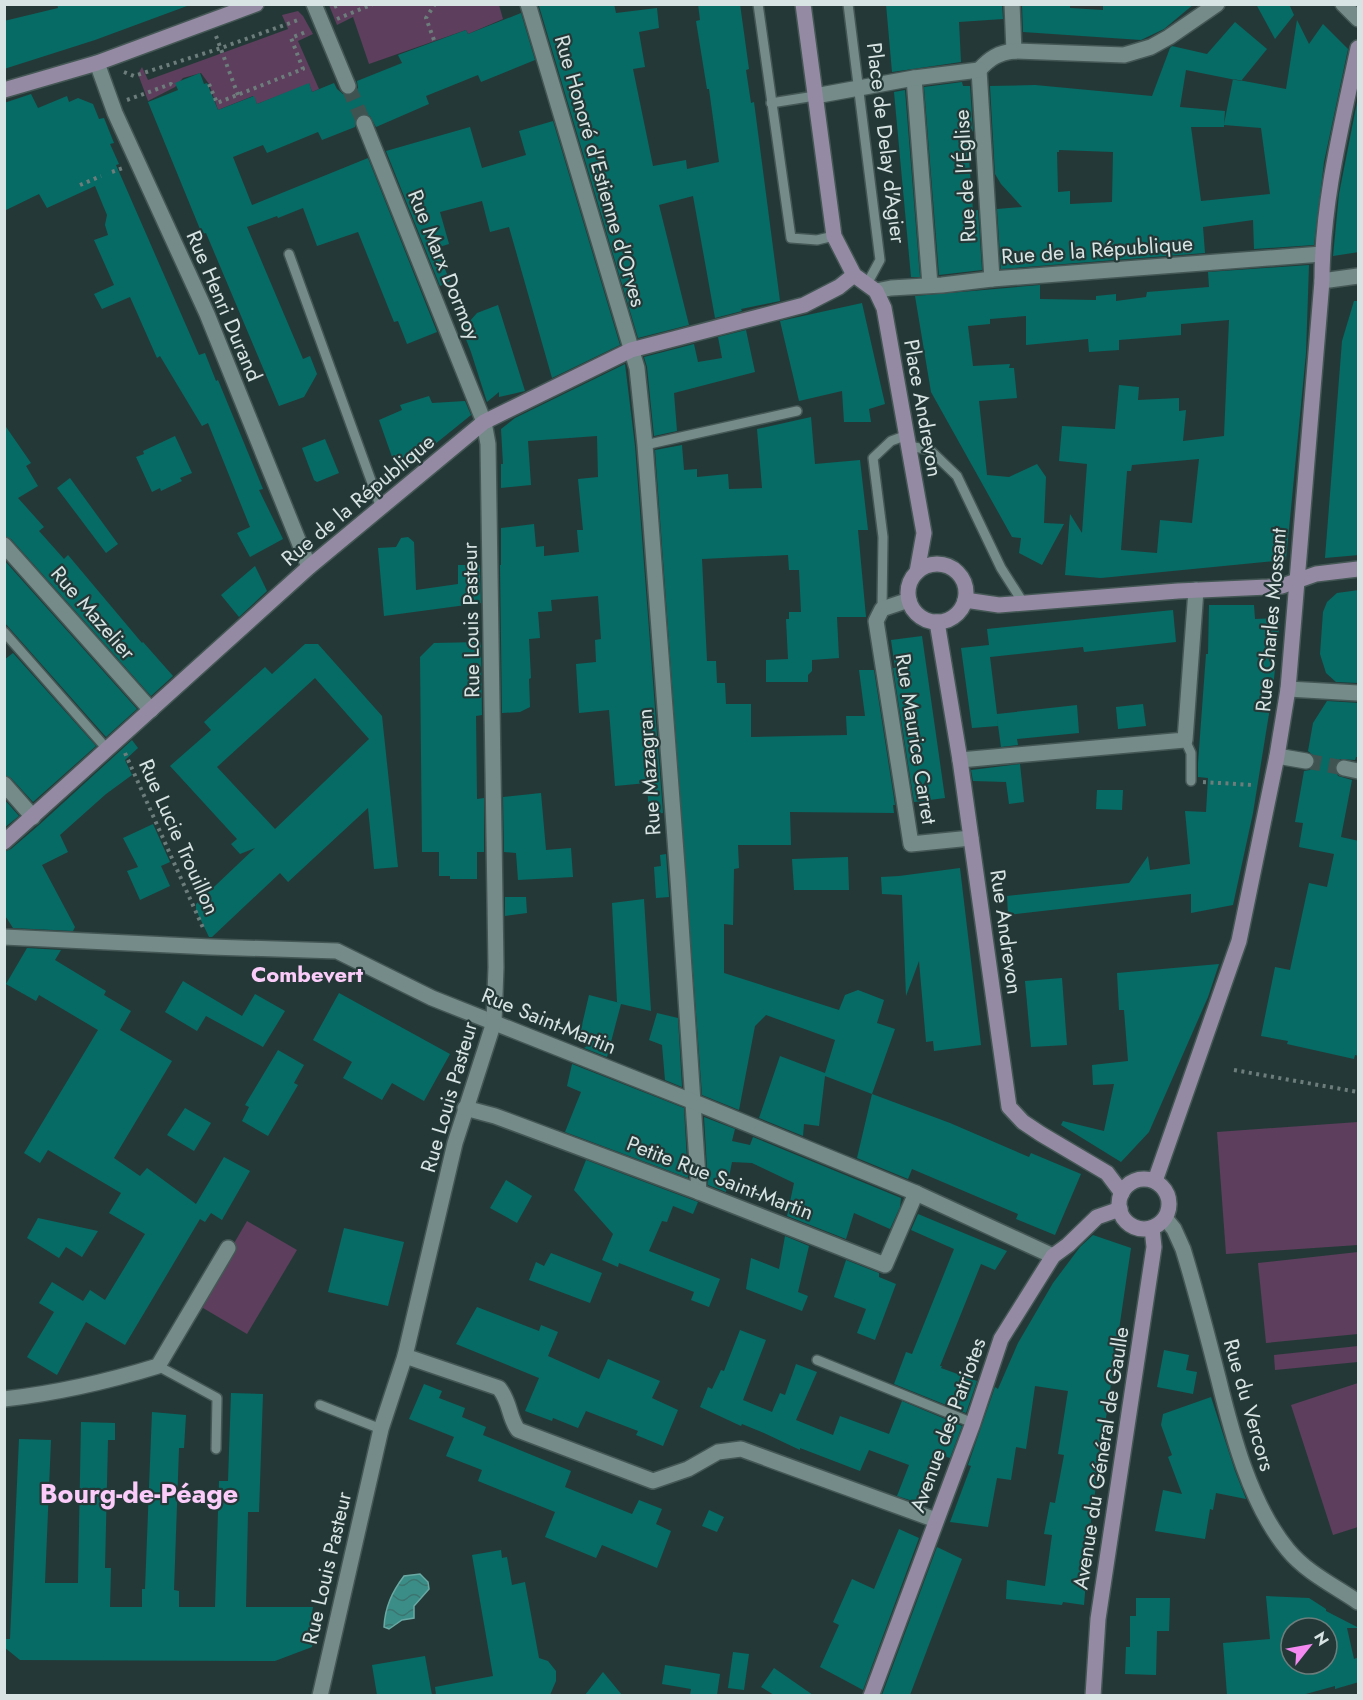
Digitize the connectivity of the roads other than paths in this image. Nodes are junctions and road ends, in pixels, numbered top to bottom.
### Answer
1 (256, 4) edge
2 (528, 4) edge
3 (759, 4) edge
4 (803, 4) edge
5 (848, 4) edge
6 (1012, 4) edge
7 (1217, 4) edge
8 (1343, 4) edge
9 (318, 14) edge
10 (1359, 19) edge
11 (1359, 48) edge
12 (1014, 51) junction
13 (97, 63) junction
14 (979, 70) junction
15 (914, 78) junction
16 (348, 86) tunnel mouth
17 (858, 89) junction
18 (4, 90) edge
19 (815, 96) junction
20 (771, 103) junction
21 (364, 123) tunnel mouth
22 (834, 237) junction
23 (289, 254) dead end
24 (1322, 254) junction
25 (854, 274) junction
26 (1359, 276) edge
27 (992, 279) junction
28 (1322, 281) junction
29 (930, 285) junction
30 (871, 288) junction
31 (631, 350) junction
32 (797, 411) dead end
33 (484, 422) junction
34 (908, 441) junction
35 (645, 445) junction
36 (381, 508) junction
37 (924, 533) junction
38 (4, 545) edge
39 (942, 565) junction
40 (309, 567) junction
41 (1359, 569) edge
42 (917, 572) junction
43 (1297, 580) junction
44 (1196, 591) junction
45 (909, 600) junction
46 (965, 600) junction
47 (1024, 604) junction
48 (882, 609) junction
49 (937, 622) junction
50 (4, 632) edge
51 (1288, 689) junction
52 (1359, 693) edge
53 (150, 710) junction
54 (1185, 740) junction
55 (113, 744) junction
56 (1277, 756) junction
57 (960, 760) junction
58 (1306, 761) tunnel mouth
59 (1191, 781) road end
60 (4, 784) edge
61 (33, 817) junction
62 (971, 838) junction
63 (4, 842) edge
64 (4, 937) edge
65 (494, 1022) junction
66 (694, 1102) junction
67 (465, 1108) junction
68 (1155, 1181) junction
69 (699, 1192) junction
70 (916, 1193) junction
71 (1122, 1193) junction
72 (1120, 1209) junction
73 (1166, 1218) junction
74 (1152, 1228) junction
75 (228, 1248) dead end
76 (1053, 1256) junction
77 (405, 1356) junction
78 (818, 1360) dead end
79 (158, 1366) junction
80 (4, 1399) edge
81 (320, 1405) dead end
82 (973, 1423) junction
83 (381, 1429) junction
84 (216, 1449) dead end
85 (936, 1520) junction
86 (1359, 1602) edge
87 (320, 1695) edge
88 (871, 1695) edge
89 (1094, 1695) edge

1 - 13 street
2 - 31 street, Rue Honoré d'Estienne d'Orves
3 - 20 lane
4 - 19 street
5 - 17 lane, Place de Delay d'Agier
6 - 12 street
7 - 12 street
8 - 10 street
9 - 16 street
11 - 24 street, Rue Charles Mossant
12 - 14 street
13 - 18 street
13 - 40 street, Rue Henri Durand
14 - 15 street
14 - 27 street, Rue de l'Église
15 - 17 street
15 - 29 street
17 - 19 street
17 - 30 lane, Place de Delay d'Agier
19 - 20 lane
19 - 22 street
20 - 22 lane
21 - 33 street, Rue Marx Dormoy
22 - 25 street
23 - 36 lane
24 - 27 street, Rue de la République
24 - 28 street, Rue Charles Mossant
25 - 30 street
25 - 31 street, Rue de la République
26 - 28 street
27 - 29 street, Rue de la République
28 - 43 street, Rue Charles Mossant
29 - 30 street, Rue de la République
30 - 34 street, Place Andrevon
31 - 33 street, Rue de la République
31 - 35 street, Rue Mazagran
32 - 35 lane
33 - 36 street, Rue de la République
33 - 65 street, Rue Louis Pasteur
34 - 37 street, Place Andrevon
34 - 47 lane
34 - 48 lane
35 - 66 street, Rue Mazagran
36 - 40 street, Rue de la République
37 - 39 street, Place Andrevon
37 - 42 street, Place Andrevon
38 - 53 street, Rue Mazelier
39 - 42 street
39 - 46 street, Place Andrevon
40 - 53 street, Rue de la République
41 - 43 street
42 - 45 street, Place Andrevon
43 - 44 street
43 - 51 street, Rue Charles Mossant
44 - 47 street
44 - 54 street
45 - 48 street
45 - 49 street
46 - 47 street
46 - 49 street
48 - 62 street, Rue Maurice Carret
49 - 57 street, Rue Andrevon
50 - 55 lane
51 - 52 street
51 - 56 street, Rue Charles Mossant
53 - 55 street, Rue de la République
54 - 57 street
54 - 59 lane
55 - 61 street, Rue de la République
56 - 58 street
56 - 68 street, Rue Charles Mossant
57 - 62 street, Rue Andrevon
60 - 61 street
61 - 63 street, Rue de la République
62 - 71 street, Rue Andrevon
64 - 65 street, Rue Saint-Martin
65 - 66 street, Rue Saint-Martin
65 - 67 street, Rue Louis Pasteur
66 - 69 street, Rue Mazagran
66 - 70 street, Rue Saint-Martin
67 - 69 street, Petite Rue Saint-Martin
67 - 77 street, Rue Louis Pasteur
68 - 71 street
68 - 73 street
69 - 70 street, Petite Rue Saint-Martin
70 - 76 street, Rue Saint-Martin
71 - 72 street
72 - 74 street
72 - 76 street, Avenue des Patriotes
73 - 74 street
73 - 86 street, Rue du Vercors
74 - 89 street, Avenue du Général de Gaulle
75 - 79 street
76 - 82 street, Avenue des Patriotes
77 - 83 street, Rue Louis Pasteur
77 - 85 street
78 - 82 lane
79 - 80 street
79 - 84 lane
81 - 83 lane
82 - 85 street, Avenue des Patriotes
83 - 87 street, Rue Louis Pasteur
85 - 88 street, Avenue des Patriotes

